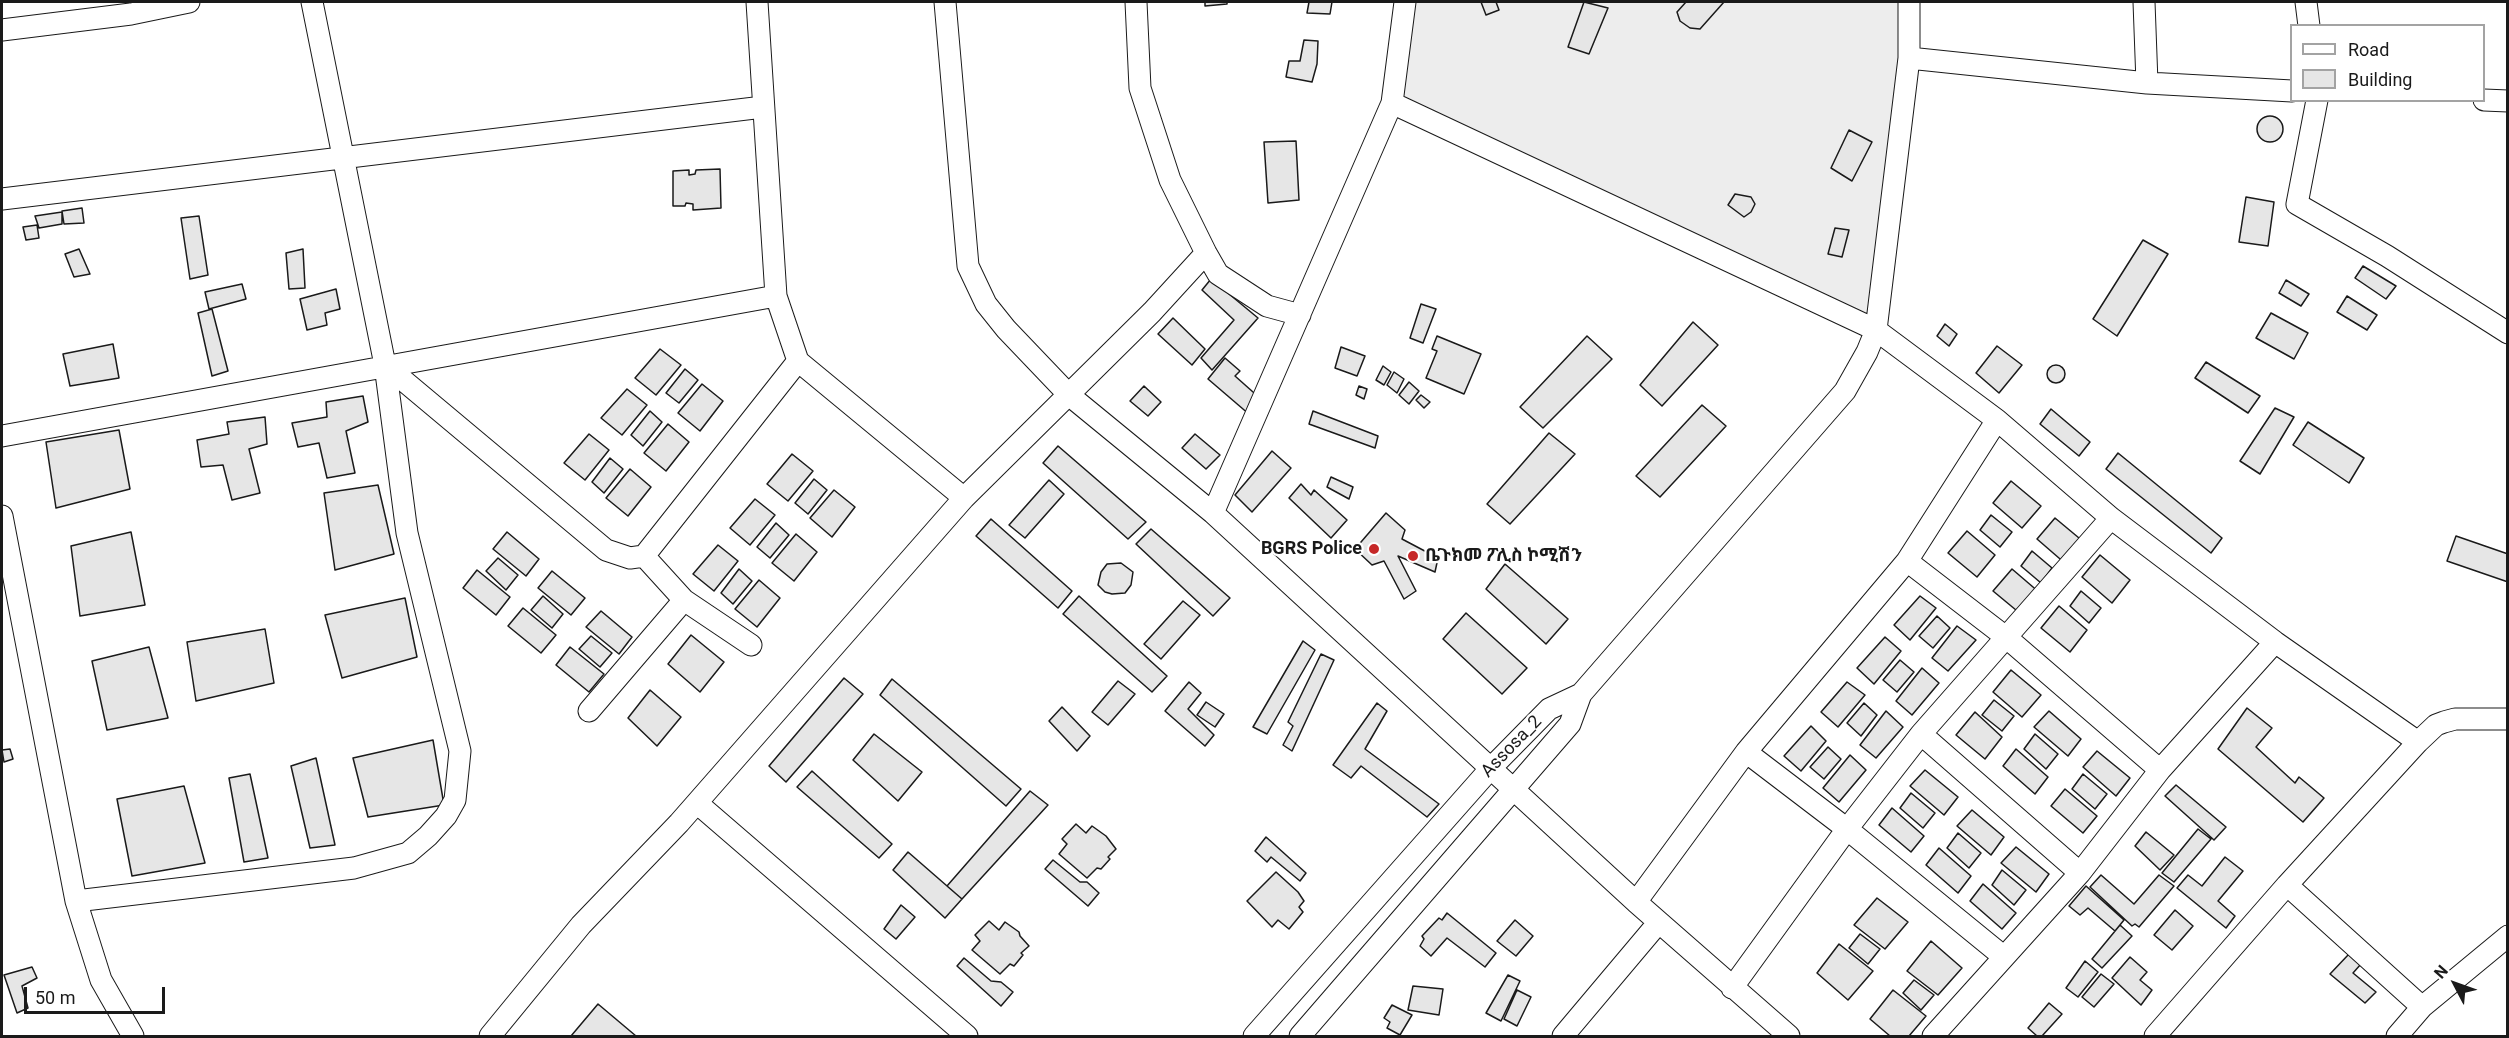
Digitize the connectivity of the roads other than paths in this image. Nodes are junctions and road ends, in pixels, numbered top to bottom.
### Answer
1 (189, 2) edge
2 (312, 2) edge
3 (757, 2) edge
4 (945, 2) edge
5 (1136, 2) edge
6 (1405, 2) edge
7 (1909, 2) edge
8 (2144, 2) edge
9 (2306, 2) edge
10 (2309, 24) edge
11 (2, 30) edge
12 (1909, 58) junction
13 (2147, 83) junction
14 (2290, 91) edge
15 (2485, 100) edge
16 (2508, 101) edge
17 (2317, 102) edge
18 (1392, 103) junction
19 (763, 107) junction
20 (344, 157) junction
21 (2, 199) edge
22 (1206, 253) junction
23 (776, 296) junction
24 (1300, 315) junction
25 (1876, 330) junction
26 (2508, 333) edge
27 (798, 362) junction
28 (385, 365) junction
29 (1069, 394) junction
30 (1996, 420) junction
31 (2, 436) edge
32 (964, 498) junction
33 (1213, 513) junction
34 (2, 516) edge
35 (2112, 518) junction
36 (644, 556) junction
37 (1907, 561) junction
38 (684, 600) junction
39 (2007, 638) junction
40 (2275, 642) junction
41 (751, 645) dead end
42 (1581, 694) junction
43 (589, 711) dead end
44 (2508, 719) edge
45 (1921, 734) junction
46 (2418, 742) junction
47 (1746, 752) junction
48 (1491, 768) junction
49 (2160, 770) junction
50 (1515, 788) junction
51 (697, 803) junction
52 (1847, 829) junction
53 (2080, 873) junction
54 (2287, 885) junction
55 (76, 901) junction
56 (1636, 902) junction
57 (1659, 922) junction
58 (2508, 936) edge
59 (2004, 957) junction
60 (1732, 988) junction
61 (2422, 1007) junction
62 (133, 1036) edge
63 (490, 1036) edge
64 (967, 1036) edge
65 (1254, 1036) edge
66 (1300, 1036) edge
67 (1563, 1036) edge
68 (1789, 1036) edge
69 (1933, 1036) edge
70 (2155, 1036) edge
71 (2397, 1036) edge

1 - 11 street
2 - 20 street
3 - 19 street
4 - 29 street
5 - 22 street
6 - 18 street
7 - 12 street
8 - 13 street
9 - 10 street
12 - 13 street
12 - 25 street
13 - 14 street
15 - 16 street
17 - 26 street
18 - 24 street
18 - 25 street
19 - 20 street
19 - 23 street
20 - 21 street
20 - 28 street
22 - 24 street
22 - 29 street
23 - 27 street
23 - 28 street
24 - 33 street
25 - 30 street
25 - 42 street
27 - 32 street
27 - 36 street
28 - 31 street
28 - 36 street
28 - 55 street
29 - 32 street
29 - 33 street
30 - 35 street
30 - 37 street
32 - 51 street
33 - 48 street
34 - 55 street
35 - 39 street
35 - 40 street
36 - 38 street
37 - 39 street
37 - 47 street
38 - 41 street
38 - 43 street
39 - 45 street
39 - 49 street
40 - 46 street
40 - 49 street
42 - 48 street, Assosa_2
42 - 50 street, Assosa_2
44 - 46 street
45 - 52 street
45 - 53 street
46 - 54 street
47 - 52 street
47 - 56 street
48 - 50 street
48 - 65 street, Assosa_2
49 - 53 street
50 - 56 street
50 - 66 street, Assosa_2
51 - 63 street
51 - 64 street
52 - 59 street
52 - 60 street
53 - 59 street
54 - 61 street
54 - 70 street
55 - 62 street
56 - 57 street
57 - 60 street
57 - 67 street
58 - 61 street
59 - 69 street
60 - 68 street
61 - 71 street

